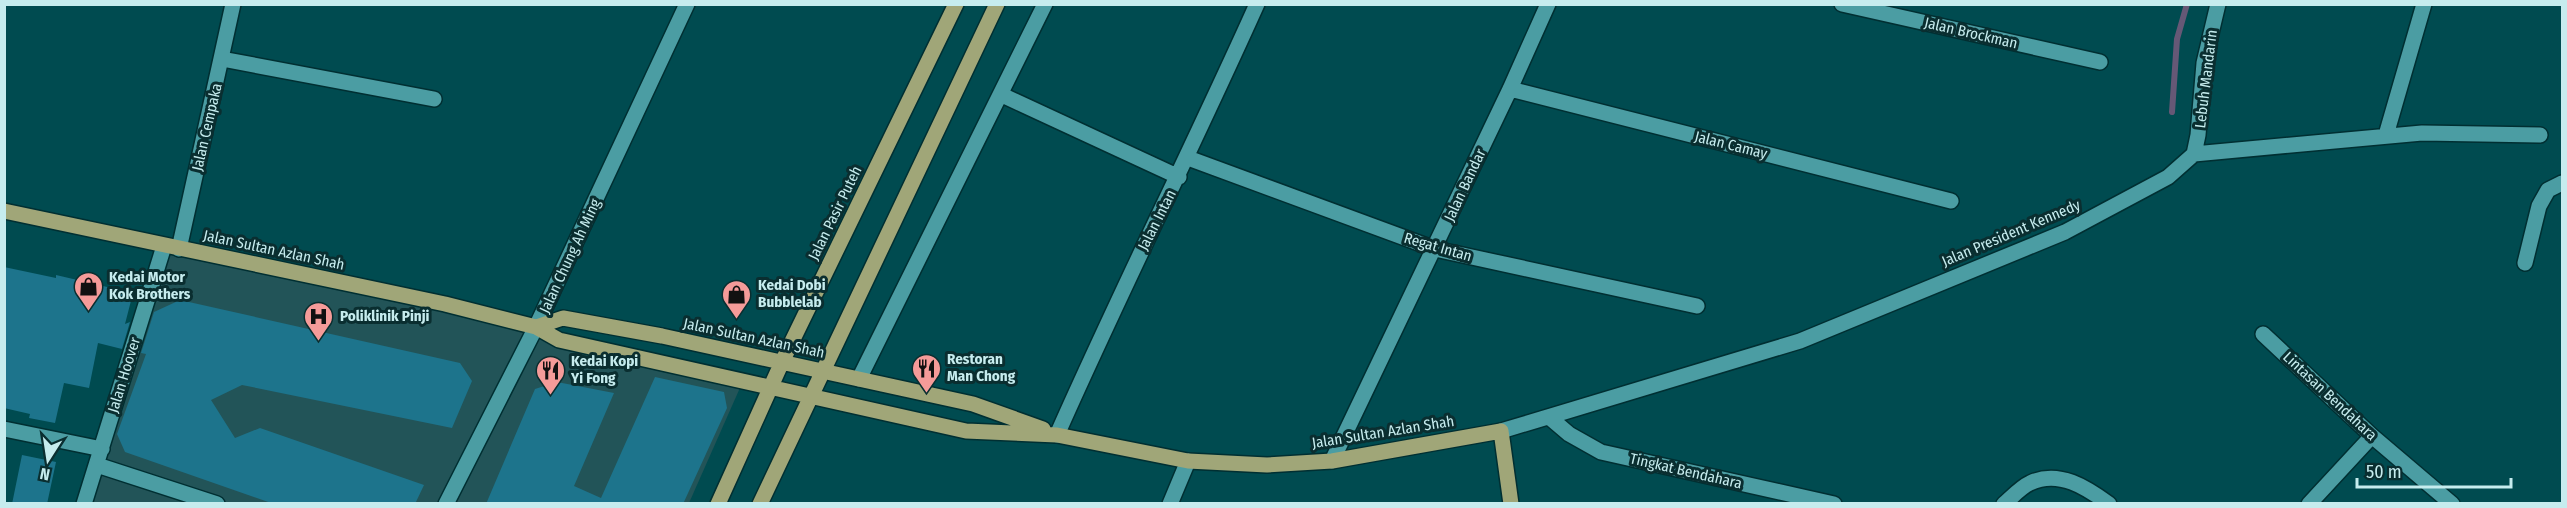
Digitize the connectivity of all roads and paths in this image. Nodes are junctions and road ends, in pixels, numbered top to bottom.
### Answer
1 (233, 4) edge
2 (687, 4) edge
3 (957, 4) edge
4 (997, 4) edge
5 (1045, 4) edge
6 (1257, 4) edge
7 (1548, 4) edge
8 (1842, 4) edge
9 (2218, 4) edge
10 (2424, 4) edge
11 (222, 59) junction
12 (2100, 62) dead end
13 (1510, 90) junction
14 (1002, 95) junction
15 (434, 99) dead end
16 (2386, 135) junction
17 (2540, 135) dead end
18 (2194, 154) junction
19 (1188, 158) junction
20 (1179, 177) junction
21 (2562, 183) edge
22 (1951, 201) dead end
23 (4, 211) edge
24 (171, 247) junction
25 (1435, 249) junction
26 (2525, 262) dead end
27 (1697, 306) dead end
28 (536, 327) junction
29 (2263, 334) dead end
30 (782, 362) junction
31 (822, 371) junction
32 (859, 379) junction
33 (770, 388) junction
34 (810, 397) junction
35 (1549, 417) junction
36 (4, 429) edge
37 (1501, 431) junction
38 (1057, 435) junction
39 (2372, 436) junction
40 (102, 449) junction
41 (1188, 461) junction
42 (1332, 461) junction
43 (97, 465) junction
44 (84, 504) edge
45 (217, 504) edge
46 (446, 504) edge
47 (718, 504) edge
48 (760, 504) edge
49 (1170, 504) edge
50 (1511, 504) edge
51 (1834, 504) edge
52 (2004, 504) edge
53 (2109, 504) edge
54 (2309, 504) edge
55 (2452, 504) edge

1 - 11 street, Jalan Cempaka
2 - 28 street, Jalan Chung Ah Ming
3 - 30 main road, Jalan Pasir Puteh
4 - 31 main road
5 - 14 street
6 - 19 street, Jalan Intan
7 - 13 street, Jalan Bandar
8 - 12 street, Jalan Brockman
9 - 18 street, Lebuh Mandarin
10 - 16 street
11 - 15 street
11 - 24 street, Jalan Cempaka
13 - 22 street, Jalan Camay
13 - 25 street, Jalan Bandar
14 - 20 street
14 - 32 street
16 - 17 street
16 - 18 street
18 - 35 street, Jalan President Kennedy
19 - 20 street, Jalan Intan
19 - 25 street, Regat Intan
20 - 38 street, Jalan Intan
21 - 26 street
23 - 24 main road, Jalan Sultan Azlan Shah
24 - 28 main road, Jalan Sultan Azlan Shah
24 - 40 street, Jalan Hoover
25 - 27 street, Regat Intan
25 - 42 street, Jalan Bandar
28 - 30 main road, Jalan Sultan Azlan Shah
28 - 33 main road, Jalan Sultan Azlan Shah
28 - 46 street, Jalan Chung Ah Ming
29 - 39 street, Lintasan Bendahara
30 - 31 main road, Jalan Sultan Azlan Shah
30 - 33 main road, Jalan Pasir Puteh
31 - 32 main road, Jalan Sultan Azlan Shah
31 - 34 main road
32 - 38 main road
33 - 34 main road, Jalan Sultan Azlan Shah
33 - 47 main road, Jalan Pasir Puteh
34 - 38 main road, Jalan Sultan Azlan Shah
34 - 48 main road
35 - 37 street, Jalan President Kennedy
35 - 51 street, Tingkat Bendahara
36 - 40 street
37 - 42 main road, Jalan Sultan Azlan Shah
37 - 50 main road
38 - 41 main road, Jalan Sultan Azlan Shah
39 - 54 street
39 - 55 street, Lintasan Bendahara
40 - 43 street, Jalan Hoover
41 - 42 main road, Jalan Sultan Azlan Shah
41 - 49 street
43 - 44 street, Jalan Hoover
43 - 45 street
52 - 53 street

